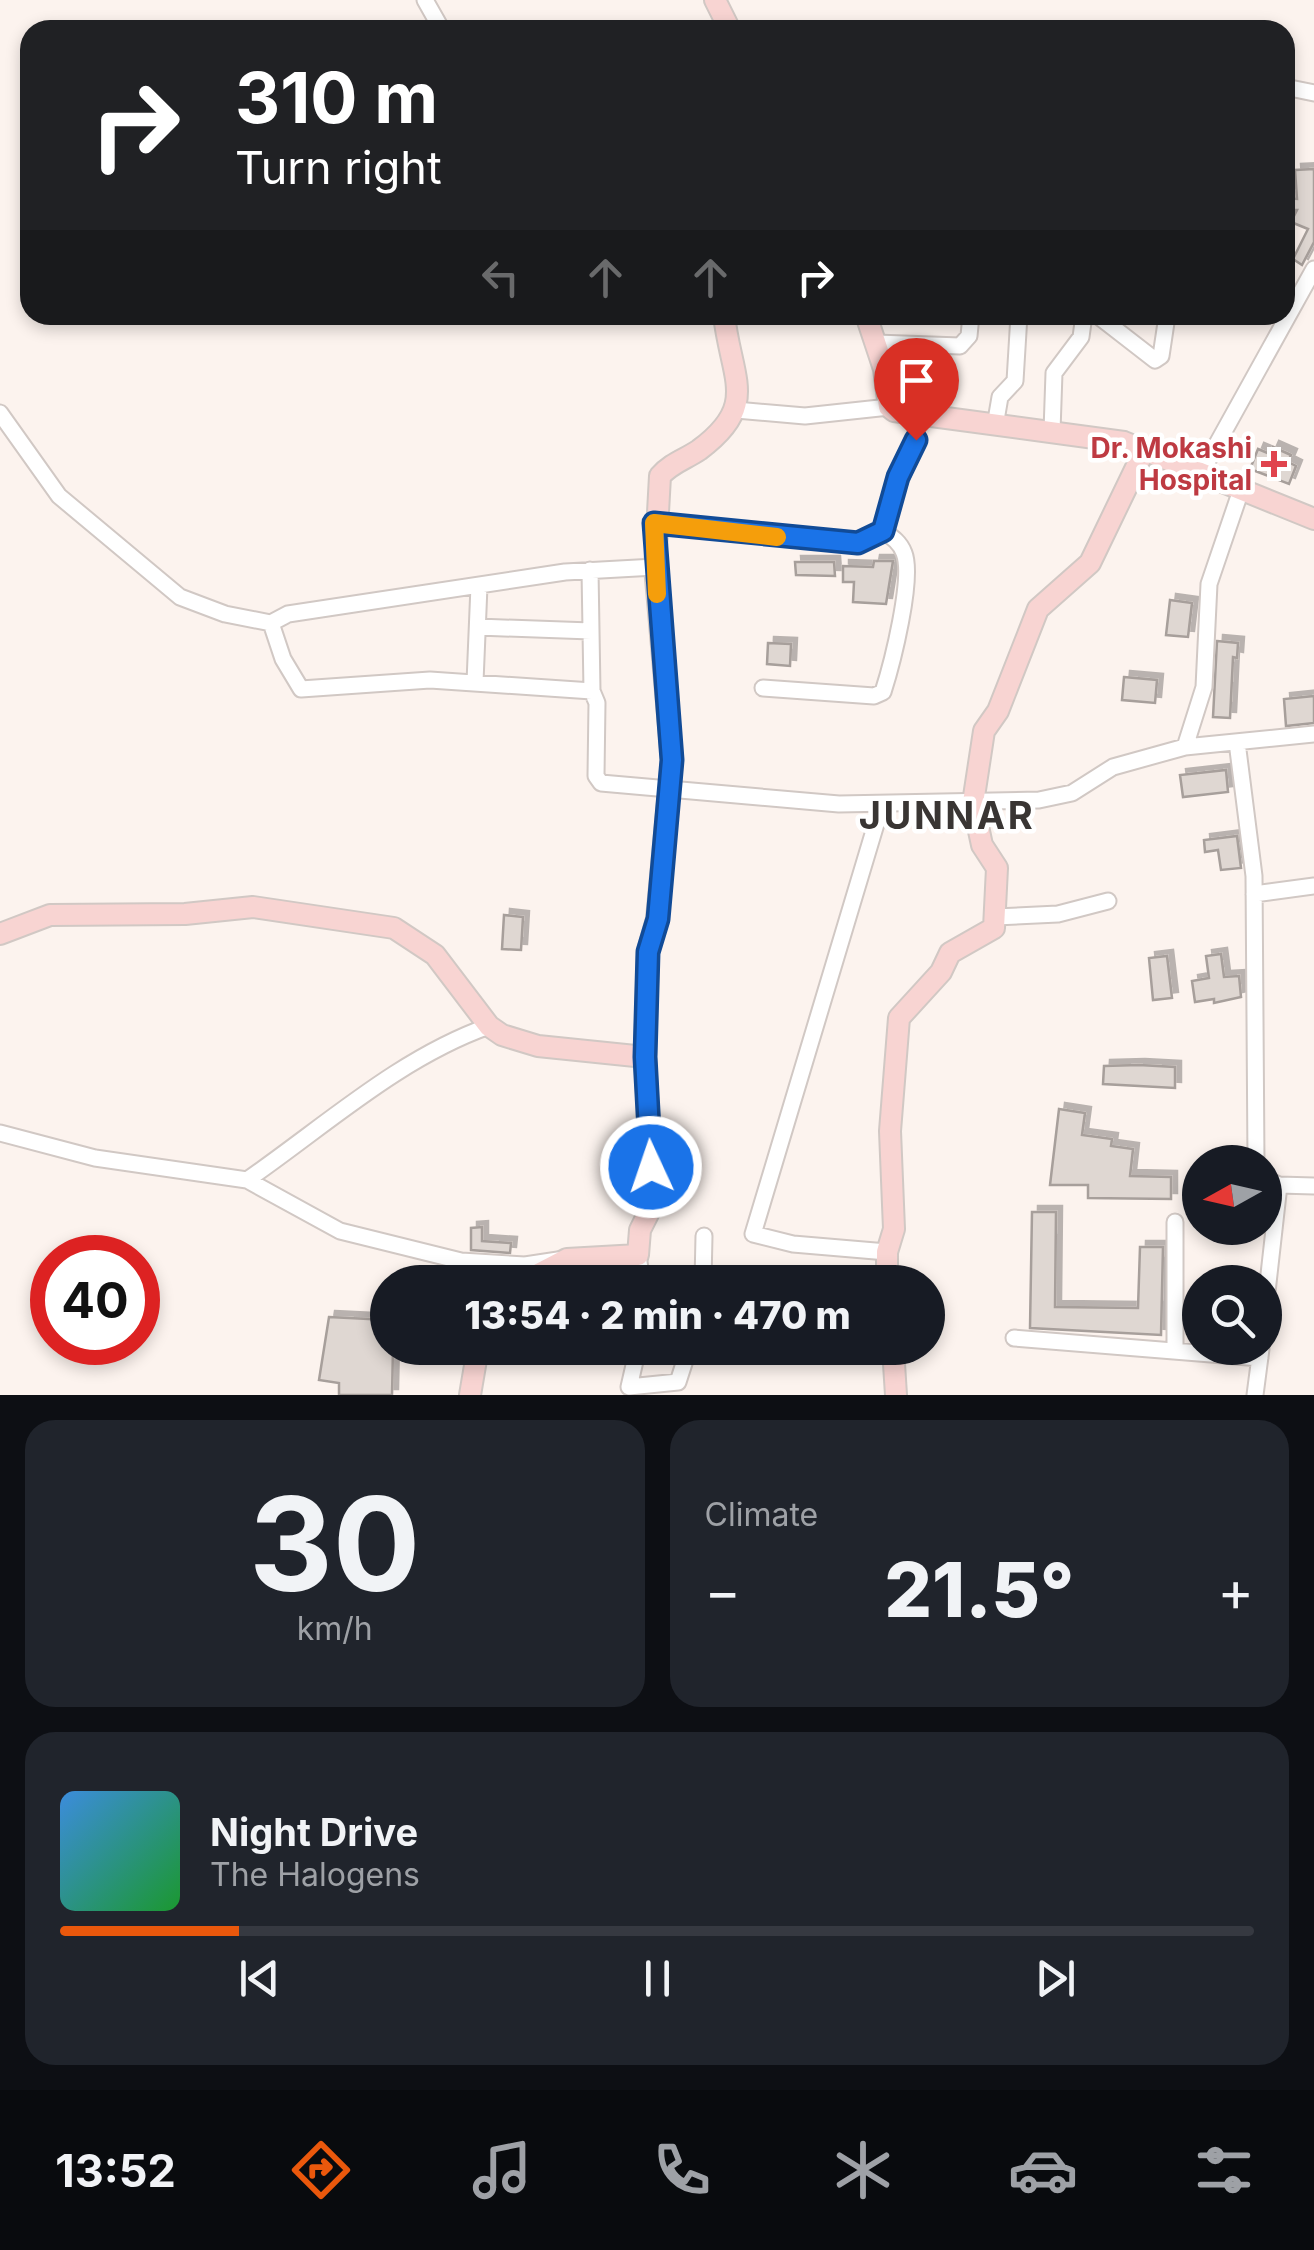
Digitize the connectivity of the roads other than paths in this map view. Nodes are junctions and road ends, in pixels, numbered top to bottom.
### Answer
1 (1314, 269) edge
2 (1295, 303) edge
3 (725, 325) edge
4 (870, 325) edge
5 (970, 325) edge
6 (1018, 325) edge
7 (1083, 325) edge
8 (1109, 325) edge
9 (1165, 325) edge
10 (1283, 325) edge
11 (876, 343) junction
12 (889, 407) junction
13 (736, 410) junction
14 (0, 413) edge
15 (919, 417) junction
16 (995, 426) junction
17 (1052, 431) junction
18 (1144, 451) junction
19 (1202, 470) junction
20 (1241, 490) junction
21 (1314, 519) edge
22 (654, 523) junction
23 (883, 531) junction
24 (654, 566) junction
25 (590, 570) junction
26 (480, 586) junction
27 (271, 623) junction
28 (478, 627) junction
29 (591, 631) junction
30 (475, 682) junction
31 (763, 688) dead end
32 (592, 691) junction
33 (1314, 734) edge
34 (1236, 742) junction
35 (1185, 747) junction
36 (670, 788) junction
37 (973, 803) junction
38 (882, 804) junction
39 (1314, 886) edge
40 (1254, 894) junction
41 (1108, 900) dead end
42 (995, 917) junction
43 (0, 934) edge
44 (489, 1026) junction
45 (645, 1057) junction
46 (0, 1133) edge
47 (1256, 1145) edge
48 (246, 1180) junction
49 (1282, 1183) edge
50 (1314, 1186) edge
51 (1175, 1222) dead end
52 (704, 1236) dead end
53 (886, 1252) junction
54 (638, 1255) junction
55 (566, 1259) junction
56 (461, 1260) junction
57 (463, 1265) edge
58 (555, 1265) edge
59 (639, 1265) edge
60 (703, 1265) edge
61 (886, 1265) edge
62 (1014, 1338) dead end
63 (1175, 1351) junction
64 (1182, 1351) edge
65 (475, 1365) edge
66 (635, 1365) edge
67 (684, 1365) edge
68 (894, 1365) edge
69 (1259, 1365) edge
70 (630, 1391) edge
71 (470, 1395) edge
72 (896, 1395) edge
73 (1256, 1395) edge

1 - 2 street
3 - 13 street
4 - 11 street
5 - 11 street
6 - 16 street
7 - 17 street
8 - 9 street
10 - 19 street
11 - 12 street
12 - 13 street
12 - 15 street
13 - 22 street
14 - 27 street
15 - 16 street
15 - 23 street
16 - 17 street
17 - 18 street
18 - 19 street
18 - 37 street
19 - 20 street
20 - 21 street
20 - 35 street
22 - 23 street
22 - 24 street
23 - 31 street
24 - 25 street
24 - 36 street
25 - 26 street
25 - 29 street
26 - 27 street
26 - 28 street
27 - 30 street
28 - 29 street
28 - 30 street
29 - 32 street
30 - 32 street
32 - 36 street
33 - 34 street
34 - 35 street
34 - 40 street
35 - 37 street
36 - 38 street
36 - 45 street
37 - 38 street
37 - 42 street
38 - 53 street
39 - 40 street
40 - 47 street
41 - 42 street
42 - 53 street
43 - 44 street
44 - 45 street
44 - 48 street
45 - 54 street
46 - 48 street
48 - 56 street
49 - 50 street
51 - 63 street
52 - 60 street
53 - 61 street
54 - 55 street
54 - 59 street
55 - 56 street
55 - 58 street
56 - 57 street
62 - 63 street
63 - 64 street
65 - 71 street
66 - 70 street
67 - 70 street
68 - 72 street
69 - 73 street

